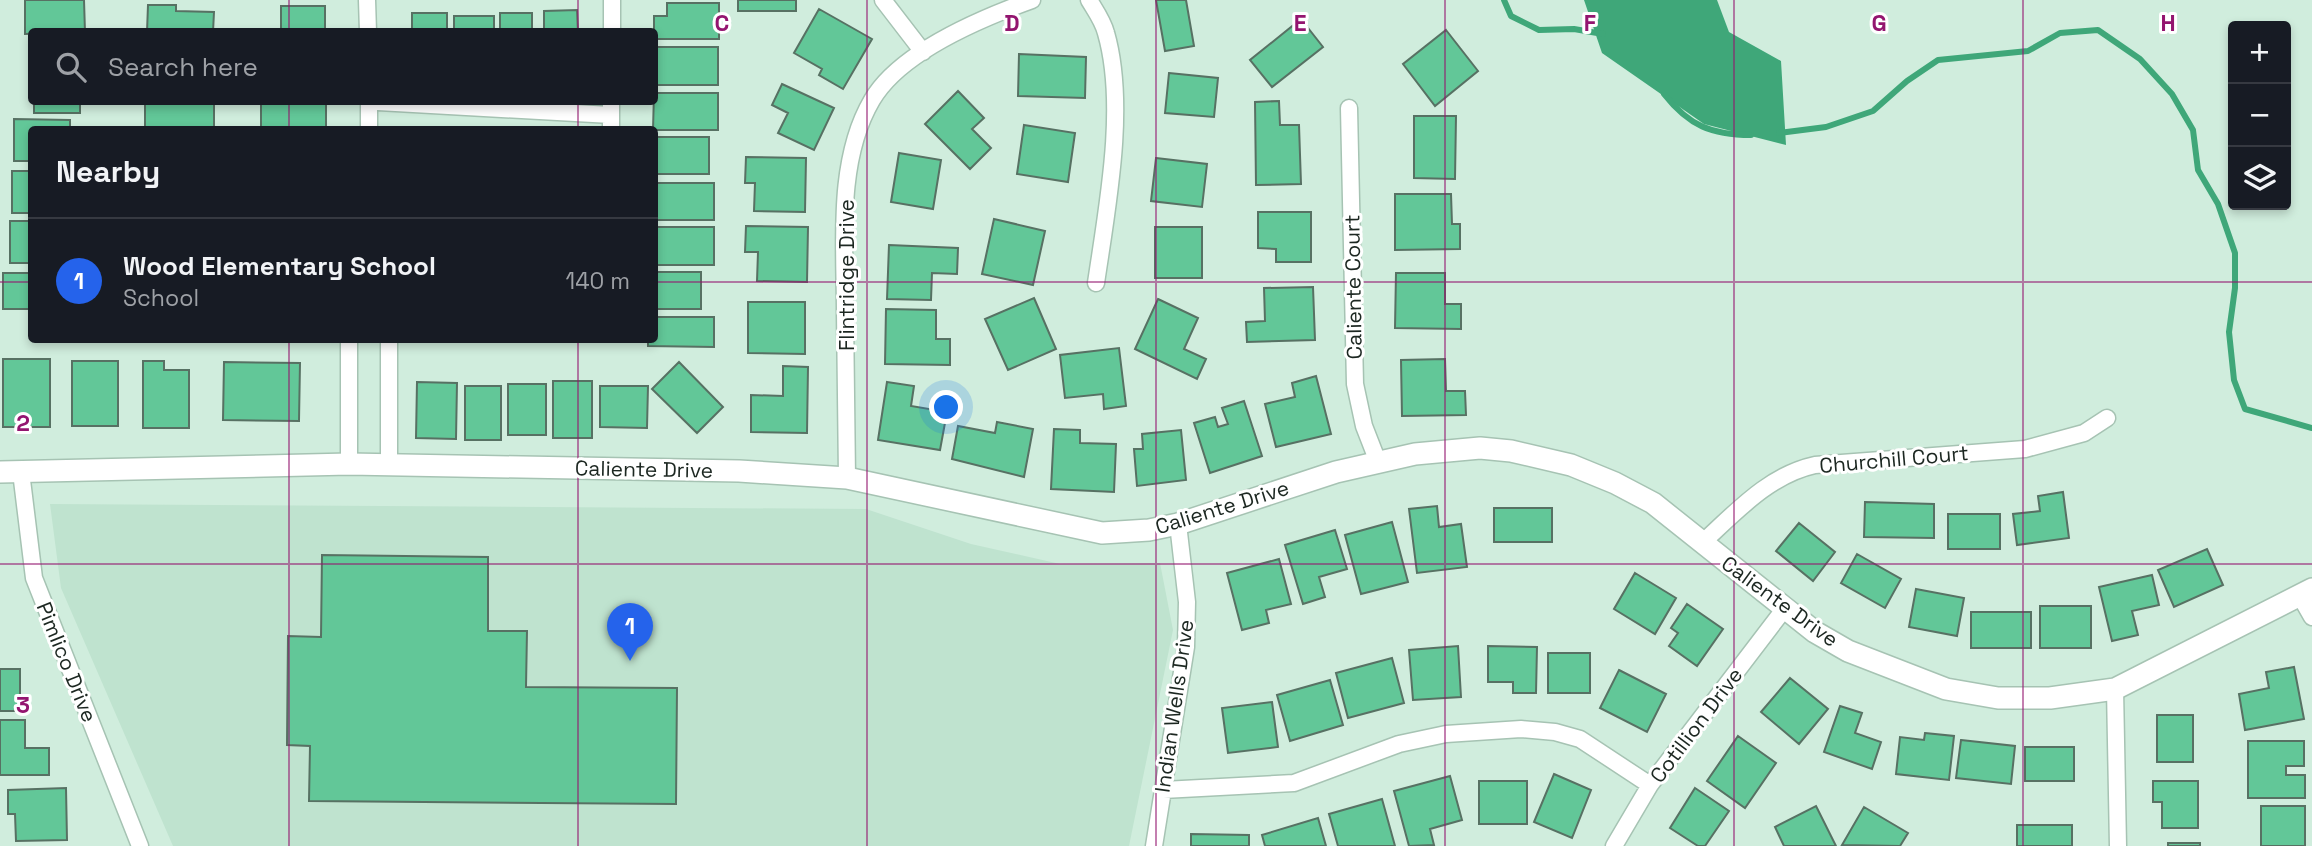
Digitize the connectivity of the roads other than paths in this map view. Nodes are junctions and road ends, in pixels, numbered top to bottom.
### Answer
1 (367, 0) edge
2 (612, 0) edge
3 (883, 0) edge
4 (1032, 0) edge
5 (1089, 0) edge
6 (368, 28) edge
7 (612, 28) edge
8 (923, 52) junction
9 (369, 105) edge
10 (432, 105) edge
11 (1349, 108) dead end
12 (611, 115) edge
13 (369, 126) edge
14 (1096, 283) dead end
15 (349, 343) edge
16 (389, 343) edge
17 (2107, 418) dead end
18 (1378, 462) junction
19 (349, 464) junction
20 (389, 464) junction
21 (10, 472) edge
22 (847, 478) junction
23 (1178, 524) junction
24 (1702, 543) junction
25 (2306, 592) edge
26 (1785, 608) junction
27 (2312, 617) edge
28 (2115, 689) junction
29 (1650, 785) junction
30 (1163, 790) junction
31 (140, 846) edge
32 (1154, 846) edge
33 (1614, 846) edge
34 (2118, 846) edge

1 - 6 street
2 - 7 street
3 - 8 street
4 - 8 street, Flintridge Drive
5 - 14 street
8 - 22 street, Flintridge Drive
9 - 13 street
10 - 12 street
11 - 18 street, Caliente Court
15 - 19 street
16 - 20 street
17 - 24 street, Churchill Court
18 - 23 street, Caliente Drive
18 - 24 street, Caliente Drive
19 - 20 street, Caliente Drive
19 - 21 street, Caliente Drive
20 - 22 street, Caliente Drive
21 - 31 street, Pimlico Drive
22 - 23 street, Caliente Drive
23 - 30 street, Indian Wells Drive
24 - 26 street, Caliente Drive
25 - 27 street
25 - 28 street, Caliente Drive
26 - 28 street, Caliente Drive
26 - 29 street, Cotillion Drive
28 - 34 street
29 - 30 street
29 - 33 street, Cotillion Drive
30 - 32 street, Indian Wells Drive

